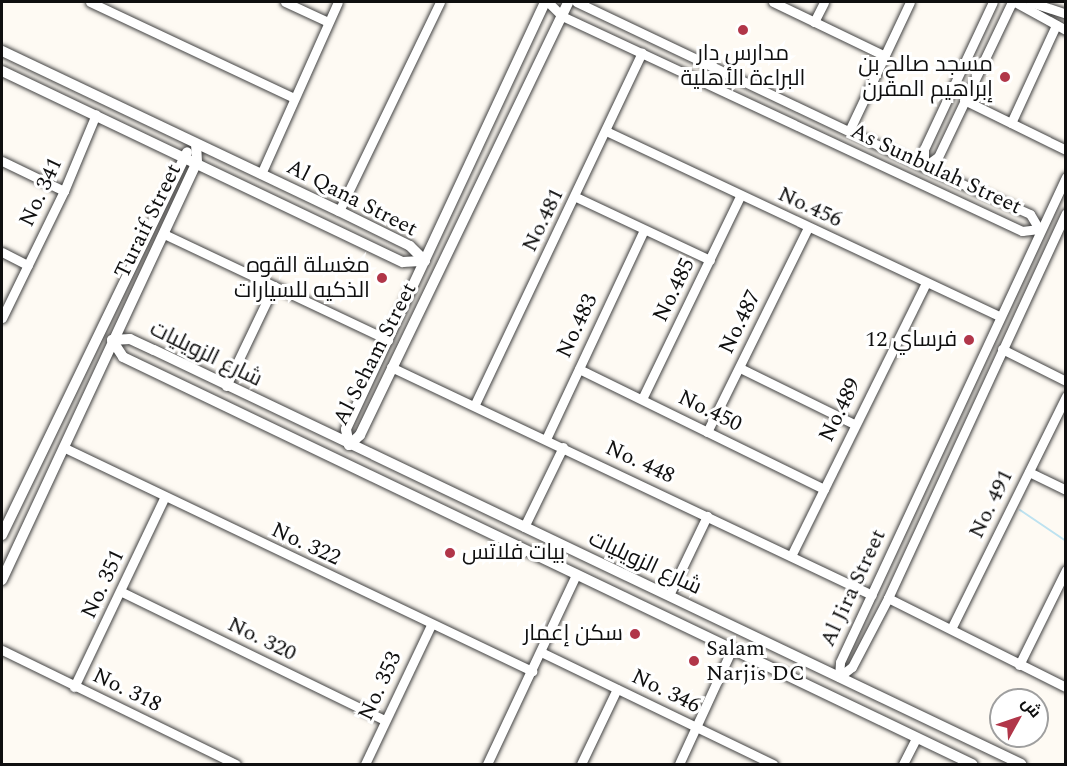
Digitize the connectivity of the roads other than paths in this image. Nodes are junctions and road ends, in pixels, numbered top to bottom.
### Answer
1 (90, 2) edge
2 (285, 2) edge
3 (339, 2) edge
4 (440, 2) edge
5 (546, 2) edge
6 (568, 2) edge
7 (576, 2) edge
8 (773, 2) edge
9 (824, 2) edge
10 (910, 2) edge
11 (993, 2) edge
12 (1013, 2) edge
13 (1030, 2) edge
14 (1065, 14) edge
15 (562, 16) junction
16 (328, 22) junction
17 (814, 22) junction
18 (1056, 25) junction
19 (1065, 30) edge
20 (2, 51) edge
21 (642, 52) junction
22 (885, 56) junction
23 (2, 71) edge
24 (294, 98) junction
25 (964, 100) junction
26 (96, 114) junction
27 (1011, 123) junction
28 (850, 129) junction
29 (606, 131) junction
30 (196, 144) junction
31 (1065, 150) edge
32 (184, 155) junction
33 (198, 162) junction
34 (3, 164) edge
35 (924, 167) junction
36 (261, 174) junction
37 (1065, 177) edge
38 (64, 191) junction
39 (740, 196) junction
40 (576, 197) junction
41 (339, 211) junction
42 (1065, 213) edge
43 (808, 228) junction
44 (1040, 229) junction
45 (644, 230) junction
46 (164, 234) junction
47 (2, 252) edge
48 (710, 260) junction
49 (424, 261) junction
50 (28, 265) junction
51 (926, 283) junction
52 (274, 286) junction
53 (1000, 316) junction
54 (2, 318) edge
55 (112, 340) junction
56 (388, 340) junction
57 (1002, 349) junction
58 (391, 367) junction
59 (740, 368) junction
60 (579, 369) junction
61 (1065, 381) edge
62 (226, 386) junction
63 (1065, 396) edge
64 (642, 399) junction
65 (475, 404) junction
66 (854, 424) junction
67 (707, 432) junction
68 (546, 439) junction
69 (349, 446) junction
70 (563, 447) junction
71 (64, 448) junction
72 (1029, 472) junction
73 (824, 489) junction
74 (1065, 490) edge
75 (164, 498) junction
76 (707, 516) junction
77 (3, 527) edge
78 (524, 527) junction
79 (791, 556) junction
80 (1065, 570) edge
81 (576, 575) junction
82 (2, 580) edge
83 (122, 592) junction
84 (669, 595) junction
85 (872, 595) junction
86 (888, 598) junction
87 (431, 625) junction
88 (951, 629) junction
89 (732, 649) junction
90 (2, 650) edge
91 (541, 652) junction
92 (1019, 665) junction
93 (532, 671) junction
94 (839, 677) junction
95 (74, 687) junction
96 (1065, 687) edge
97 (617, 689) junction
98 (385, 720) junction
99 (696, 727) junction
100 (916, 738) junction
101 (236, 765) edge
102 (365, 765) edge
103 (487, 765) edge
104 (581, 765) edge
105 (679, 765) edge
106 (773, 765) edge
107 (903, 765) edge
108 (972, 765) edge
109 (1021, 765) edge

1 - 24 street
2 - 16 street
3 - 16 street
4 - 41 street
5 - 15 street, As Sunbulah Street
5 - 49 street, Al Seham Street
6 - 15 street, Al Seham Street
7 - 28 street, As Sunbulah Street
8 - 17 street
9 - 17 street
10 - 22 street
11 - 35 street
12 - 18 street
12 - 25 street
13 - 14 street
15 - 21 street, As Sunbulah Street
15 - 58 street, Al Seham Street
16 - 24 street
17 - 22 street
18 - 19 street
18 - 27 street
20 - 30 street, Al Qana Street
21 - 29 street, No.481
21 - 44 street, As Sunbulah Street
22 - 28 street
23 - 26 street, Al Qana Street
24 - 36 street
25 - 27 street
25 - 35 street
26 - 32 street, Al Qana Street
26 - 38 street, No. 341
27 - 31 street
28 - 35 street, As Sunbulah Street
29 - 39 street, No.456
29 - 40 street, No.481
30 - 32 street, Turaif Street
30 - 33 street, Turaif Street
30 - 36 street, Al Qana Street
32 - 33 street, Al Qana Street
32 - 77 street, Turaif Street
33 - 46 street, Turaif Street
33 - 49 street, Al Qana Street
34 - 38 street
35 - 44 street, As Sunbulah Street
36 - 41 street, Al Qana Street
37 - 44 street, Al Jira Street
38 - 50 street, No. 341
39 - 43 street, No.456
39 - 48 street, No.485
40 - 45 street
40 - 65 street, No.481
41 - 49 street, Al Qana Street
42 - 57 street, Al Jira Street
43 - 51 street, No.456
43 - 59 street, No.487
44 - 53 street, Al Jira Street
45 - 48 street
45 - 60 street, No.483
46 - 52 street
46 - 55 street, Turaif Street
47 - 50 street
48 - 64 street, No.485
49 - 56 street, Al Seham Street
50 - 54 street, No. 341
51 - 53 street, No.456
51 - 66 street, No.489
52 - 56 street
52 - 62 street
53 - 85 street, Al Jira Street
55 - 62 street, شارع الزويليات
55 - 71 street, Turaif Street
55 - 81 street, شارع الزويليات
56 - 69 street, Al Seham Street
57 - 61 street
57 - 86 street, Al Jira Street
58 - 65 street, No. 448
58 - 69 street, Al Seham Street
59 - 66 street
59 - 67 street, No.487
60 - 64 street, No.450
60 - 68 street, No.483
62 - 69 street, شارع الزويليات
63 - 72 street, No. 491
64 - 67 street, No.450
65 - 68 street, No. 448
66 - 73 street, No.489
67 - 73 street, No.450
68 - 70 street, No. 448
69 - 78 street, شارع الزويليات
70 - 76 street, No. 448
70 - 78 street
71 - 75 street, No. 322
71 - 82 street, Turaif Street
72 - 74 street
72 - 88 street, No. 491
73 - 79 street, No.489
75 - 83 street, No. 351
75 - 87 street, No. 322
76 - 79 street, No. 448
76 - 84 street
78 - 84 street, شارع الزويليات
79 - 85 street, No. 448
80 - 92 street
81 - 89 street, شارع الزويليات
81 - 91 street
83 - 95 street, No. 351
83 - 98 street, No. 320
84 - 94 street, شارع الزويليات
85 - 94 street, Al Jira Street
86 - 88 street
86 - 94 street, Al Jira Street
87 - 93 street, No. 322
87 - 98 street, No. 353
88 - 92 street
89 - 99 street
89 - 100 street, شارع الزويليات
90 - 95 street, No. 318
91 - 93 street
91 - 97 street, No. 346
92 - 96 street
93 - 103 street
94 - 109 street, شارع الزويليات
95 - 101 street, No. 318
97 - 99 street, No. 346
97 - 104 street
98 - 102 street, No. 353
99 - 105 street
99 - 106 street, No. 346
100 - 107 street
100 - 108 street, شارع الزويليات

